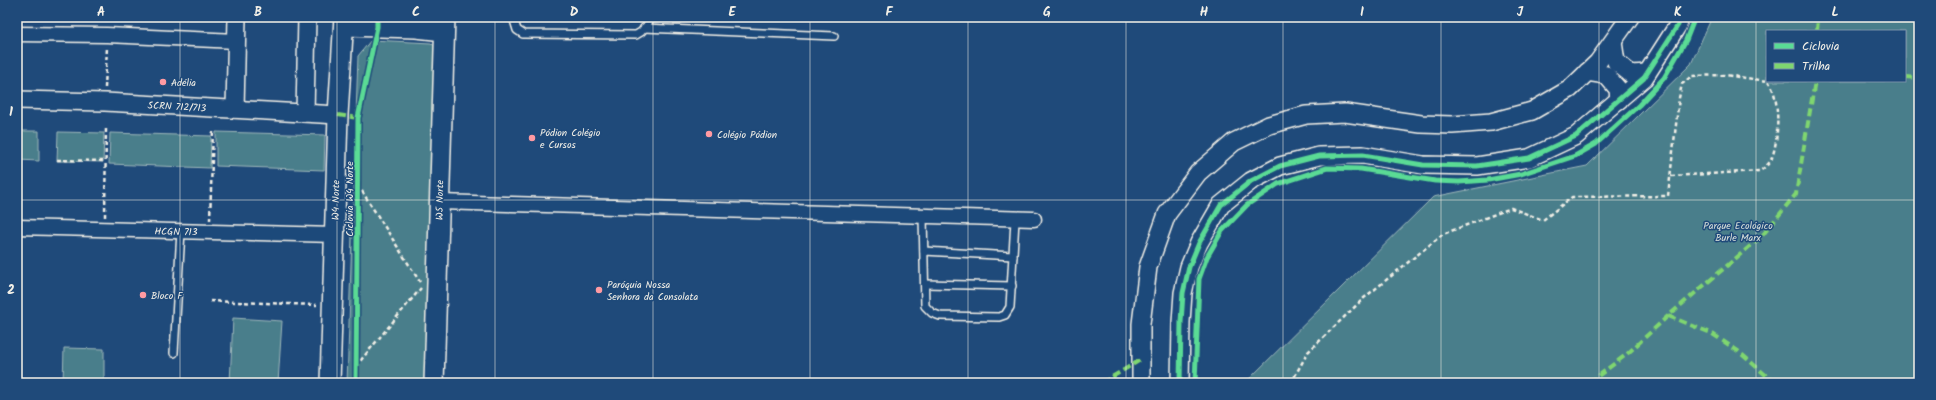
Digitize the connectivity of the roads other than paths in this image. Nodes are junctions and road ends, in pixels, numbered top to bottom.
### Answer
1 (237, 17) edge
2 (307, 17) edge
3 (513, 17) edge
4 (648, 17) edge
5 (1630, 17) edge
6 (1680, 17) edge
7 (344, 22) edge
8 (445, 24) edge
9 (644, 28) junction
10 (17, 34) edge
11 (834, 36) dead end
12 (236, 41) junction
13 (1613, 42) junction
14 (1588, 72) junction
15 (1647, 73) junction
16 (17, 100) edge
17 (1618, 100) junction
18 (235, 110) junction
19 (305, 113) junction
20 (338, 115) junction
21 (439, 202) junction
22 (923, 217) junction
23 (1034, 219) dead end
24 (1015, 220) junction
25 (17, 227) edge
26 (181, 231) junction
27 (335, 235) junction
28 (924, 251) junction
29 (1013, 256) junction
30 (925, 284) junction
31 (1012, 286) junction
32 (174, 353) dead end
33 (330, 383) edge
34 (434, 383) edge
35 (1141, 383) edge
36 (1180, 383) edge

1 - 12 street
2 - 19 street
3 - 9 lane
4 - 9 lane
5 - 13 street
6 - 15 street
7 - 8 main road
7 - 20 main road, W4 Norte
8 - 21 main road, W5 Norte
9 - 11 lane
10 - 12 street
12 - 18 street
13 - 14 street
13 - 15 street
14 - 17 street
14 - 35 street
15 - 17 street
16 - 18 street, SCRN 712/713
17 - 36 street
18 - 19 street, SCRN 712/713
19 - 20 street, SCRN 712/713
20 - 27 main road, W4 Norte
21 - 22 street
21 - 34 main road, W5 Norte
22 - 24 street
22 - 28 lane
23 - 24 street
24 - 29 lane
25 - 26 street, HCGN 713
26 - 27 street, HCGN 713
26 - 32 lane
27 - 33 main road, W4 Norte
28 - 29 lane
28 - 30 lane
29 - 31 lane
30 - 31 lane
30 - 31 lane

